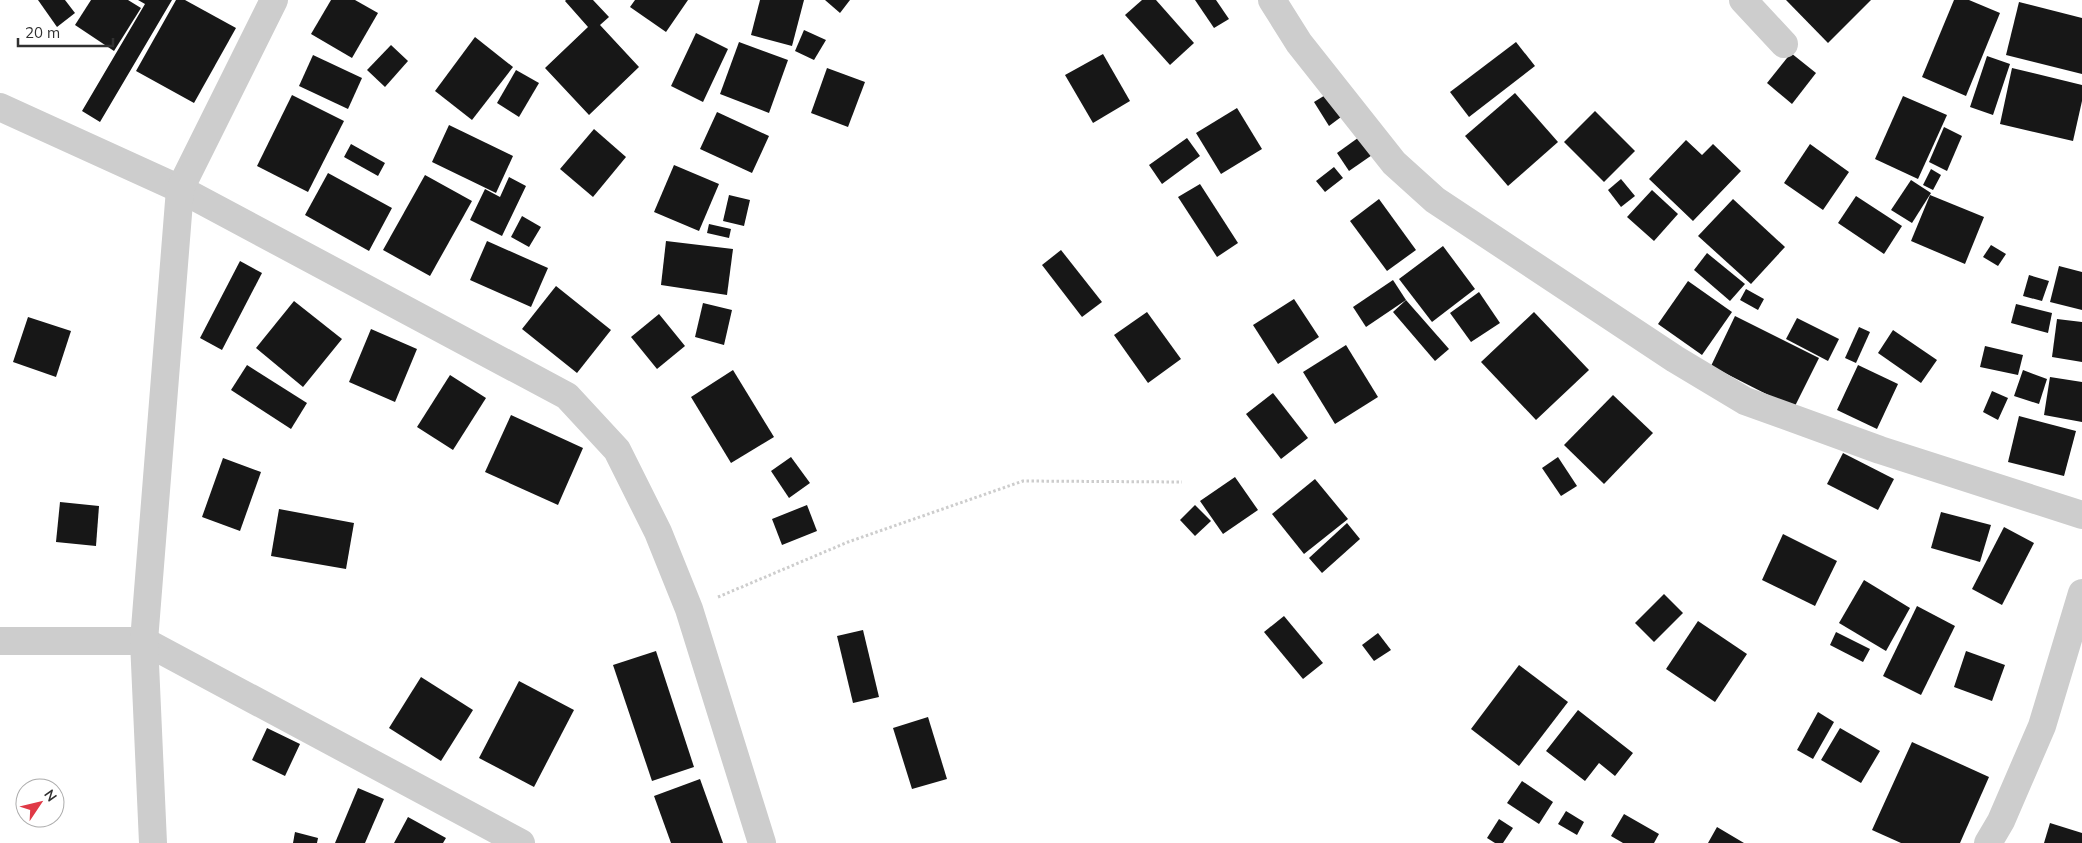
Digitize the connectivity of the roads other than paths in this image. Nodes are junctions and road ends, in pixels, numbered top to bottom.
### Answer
1 (274, 0) edge
2 (1272, 0) edge
3 (1743, 0) edge
4 (1784, 44) dead end
5 (0, 108) edge
6 (180, 189) junction
7 (2082, 515) edge
8 (2082, 593) edge
9 (144, 641) junction
10 (0, 642) edge
11 (153, 843) edge
12 (521, 843) edge
13 (762, 843) edge
14 (1988, 843) edge

1 - 6 street
2 - 7 street
3 - 4 street
5 - 6 street
6 - 9 street
6 - 13 street
8 - 14 street
9 - 10 street
9 - 11 street
9 - 12 street

